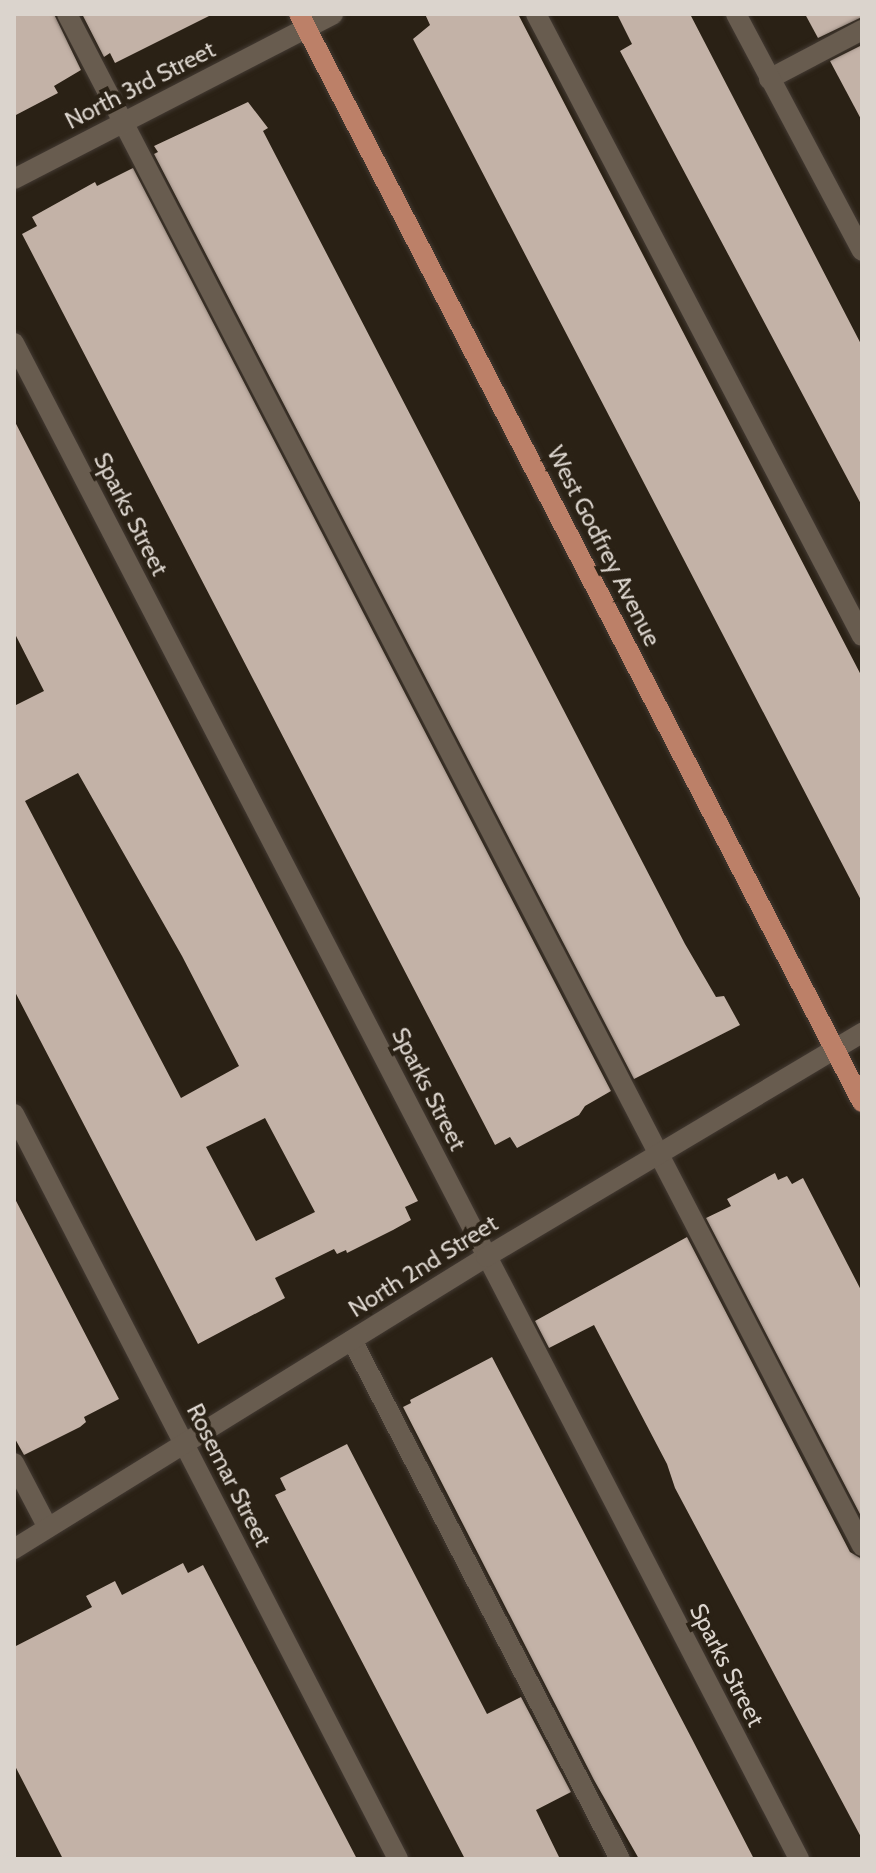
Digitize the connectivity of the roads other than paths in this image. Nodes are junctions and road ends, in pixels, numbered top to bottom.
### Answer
1 (67, 14) edge
2 (333, 14) edge
3 (536, 14) edge
4 (736, 14) edge
5 (302, 21) edge
6 (862, 30) edge
7 (769, 79) junction
8 (123, 123) junction
9 (14, 179) edge
10 (862, 251) edge
11 (14, 343) edge
12 (862, 636) edge
13 (862, 1033) edge
14 (835, 1049) junction
15 (862, 1102) edge
16 (14, 1114) edge
17 (660, 1153) junction
18 (486, 1257) junction
19 (352, 1340) junction
20 (184, 1444) junction
21 (14, 1463) edge
22 (48, 1528) junction
23 (862, 1546) edge
24 (14, 1549) edge
25 (398, 1859) edge
26 (620, 1859) edge
27 (799, 1859) edge

1 - 8 street
2 - 5 street, North 3rd Street
3 - 12 street
4 - 7 street
5 - 8 street, North 3rd Street
5 - 14 main road, West Godfrey Avenue
6 - 7 street
7 - 10 street
8 - 9 street, North 3rd Street
8 - 17 street
11 - 18 street, Sparks Street
13 - 14 street, North 2nd Street
14 - 15 main road, West Godfrey Avenue
14 - 17 street, North 2nd Street
16 - 20 street, Rosemar Street
17 - 18 street, North 2nd Street
17 - 23 street
18 - 19 street, North 2nd Street
18 - 27 street, Sparks Street
19 - 20 street, North 2nd Street
19 - 26 street
20 - 22 street, North 2nd Street
20 - 25 street, Rosemar Street
21 - 22 street
22 - 24 street, North 2nd Street

